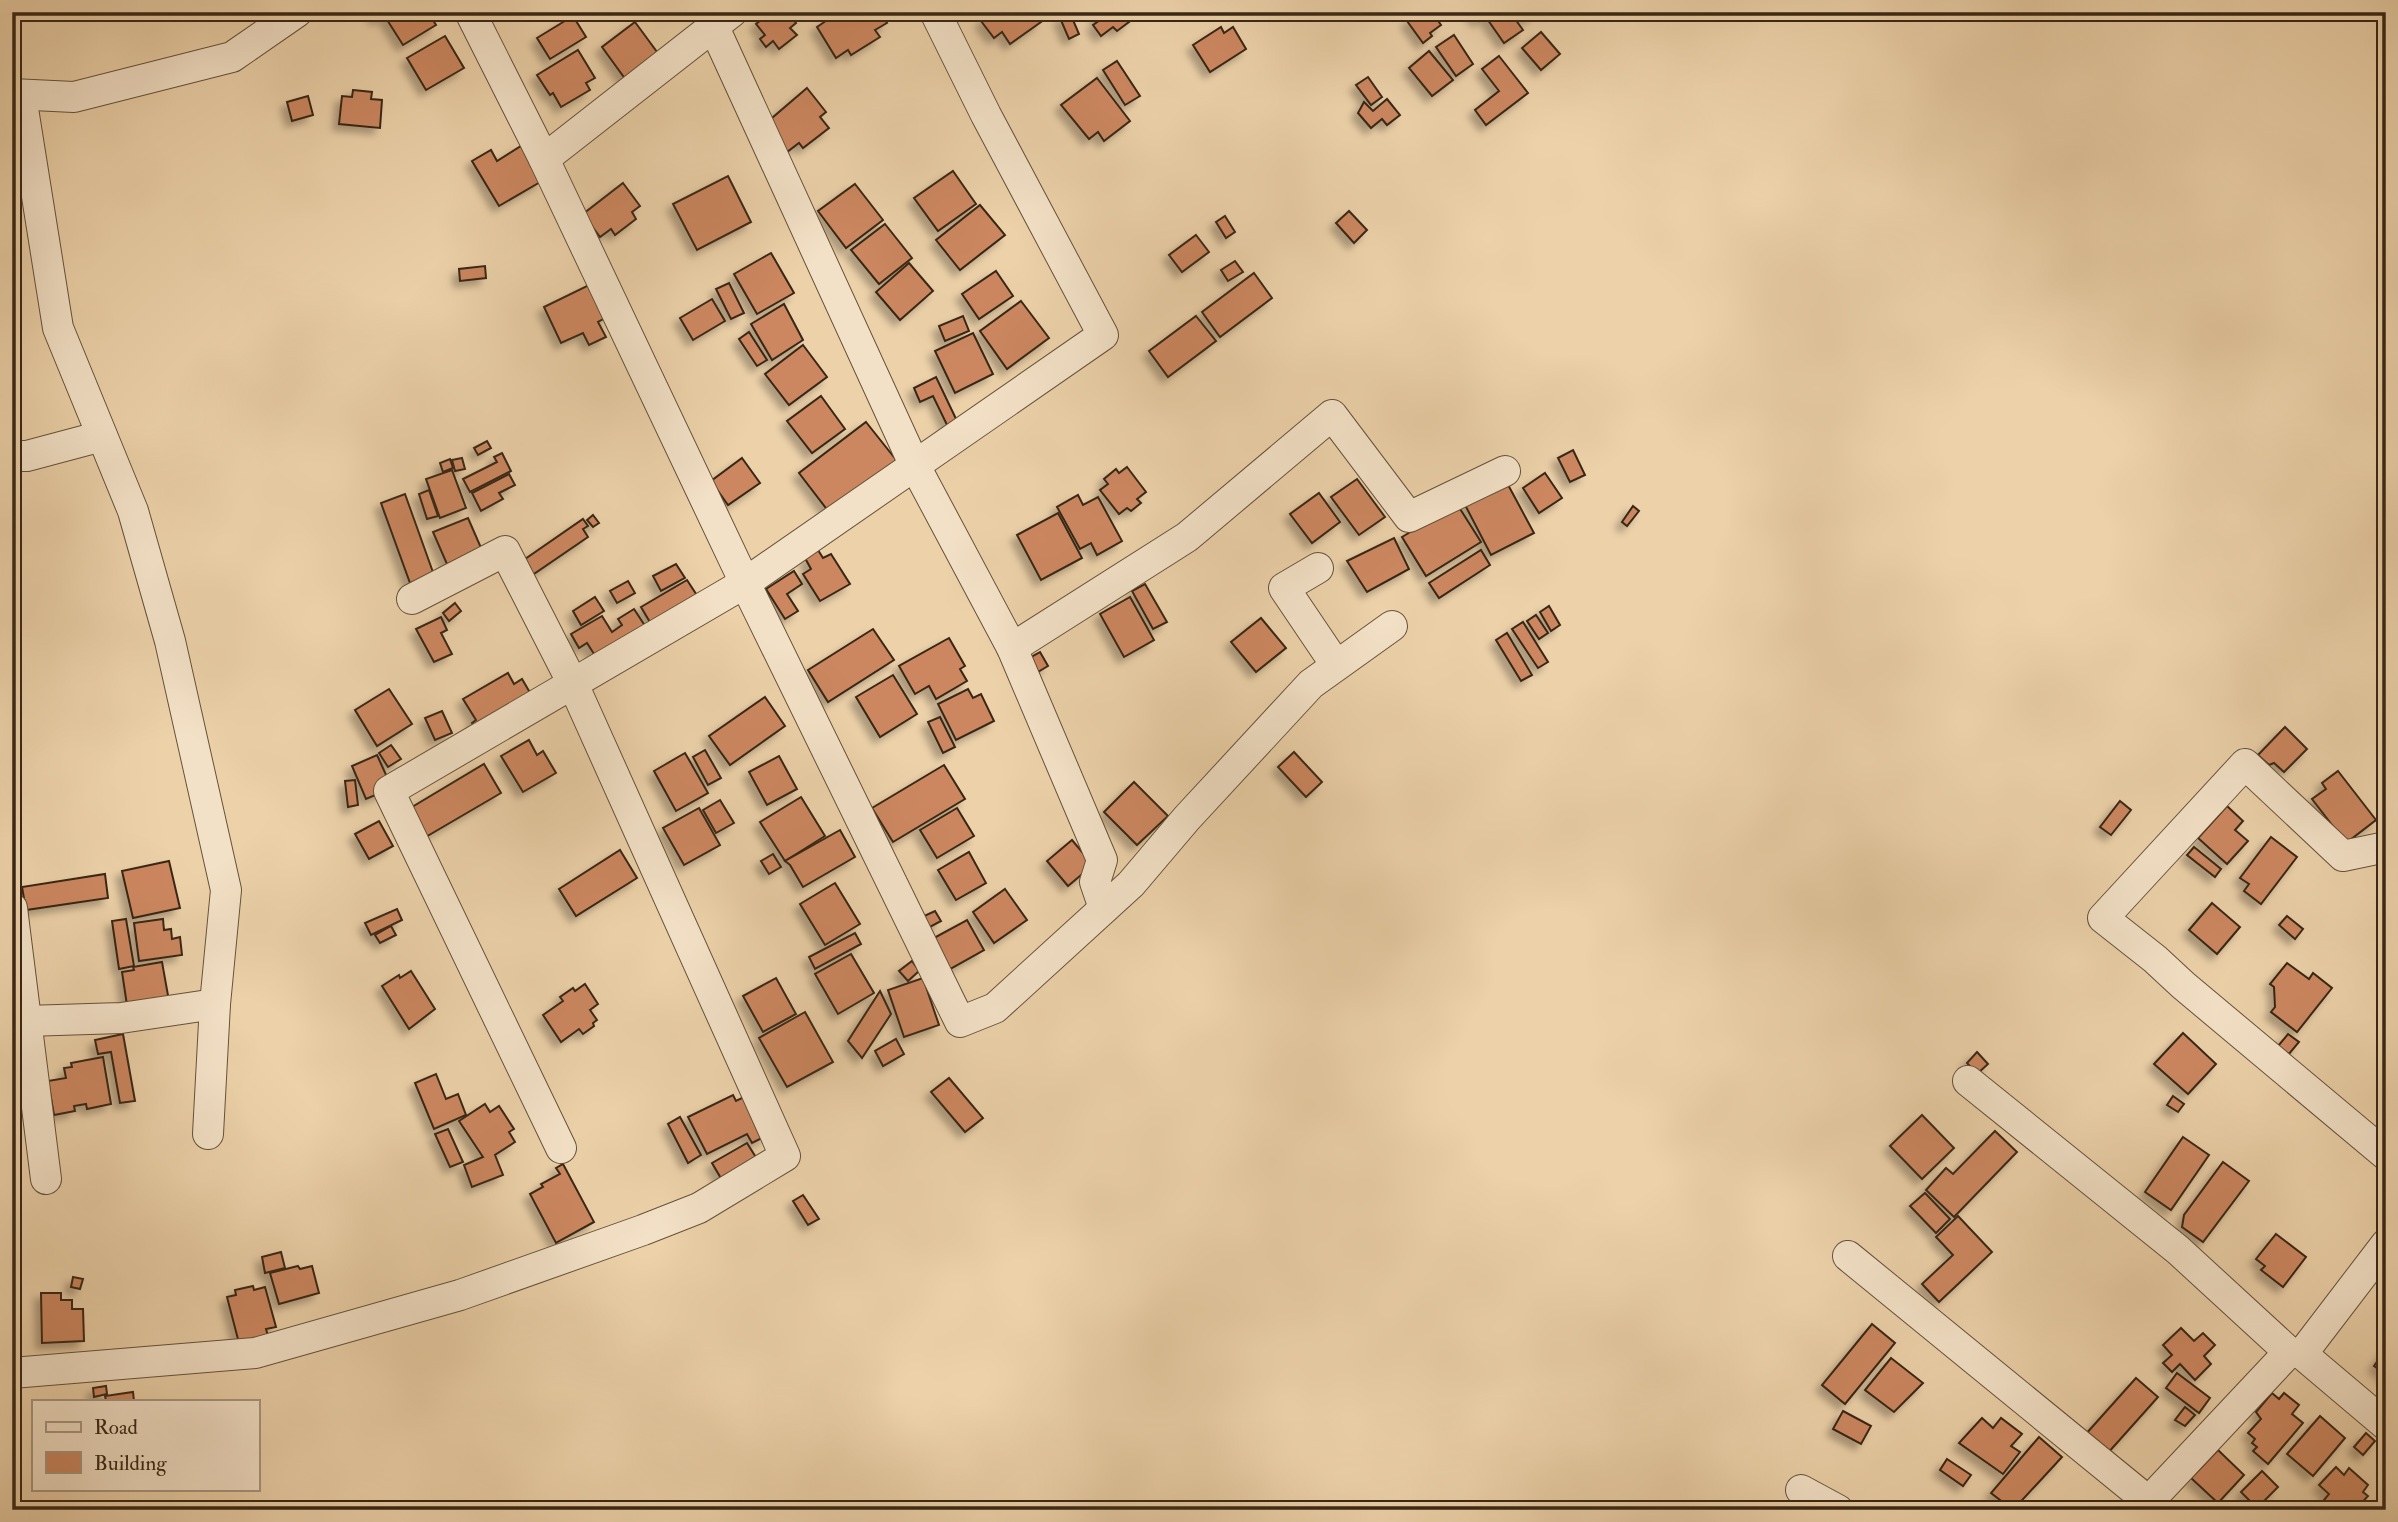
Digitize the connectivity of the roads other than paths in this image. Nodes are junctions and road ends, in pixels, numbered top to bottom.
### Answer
1 (297, 12) edge
2 (470, 12) edge
3 (935, 12) edge
4 (718, 17) edge
5 (17, 95) edge
6 (544, 159) junction
7 (102, 436) junction
8 (12, 456) edge
9 (914, 464) junction
10 (1505, 471) dead end
11 (1318, 568) dead end
12 (745, 583) junction
13 (412, 599) dead end
14 (1392, 626) dead end
15 (1012, 648) junction
16 (1336, 665) junction
17 (573, 684) junction
18 (2386, 847) edge
19 (12, 908) edge
20 (1104, 908) junction
21 (215, 1004) junction
22 (26, 1021) junction
23 (1968, 1080) dead end
24 (208, 1134) dead end
25 (561, 1148) dead end
26 (2386, 1155) edge
27 (46, 1179) dead end
28 (2386, 1244) edge
29 (1848, 1256) dead end
30 (2295, 1353) junction
31 (12, 1373) edge
32 (2386, 1425) edge
33 (1801, 1490) dead end
34 (2154, 1505) edge
35 (1838, 1510) edge

1 - 5 street
2 - 6 street
3 - 9 street
4 - 6 street
4 - 9 street
5 - 7 street
6 - 12 street
7 - 8 street
7 - 21 street
9 - 12 street
9 - 15 street
10 - 15 street
11 - 16 street
12 - 17 street
12 - 20 street
13 - 17 street
14 - 16 street
15 - 20 street
16 - 20 street
17 - 25 street
17 - 31 street
18 - 26 street
19 - 22 street
21 - 22 street
21 - 24 street
22 - 27 street
23 - 30 street
28 - 30 street
29 - 34 street
30 - 32 street
30 - 34 street
33 - 35 street

